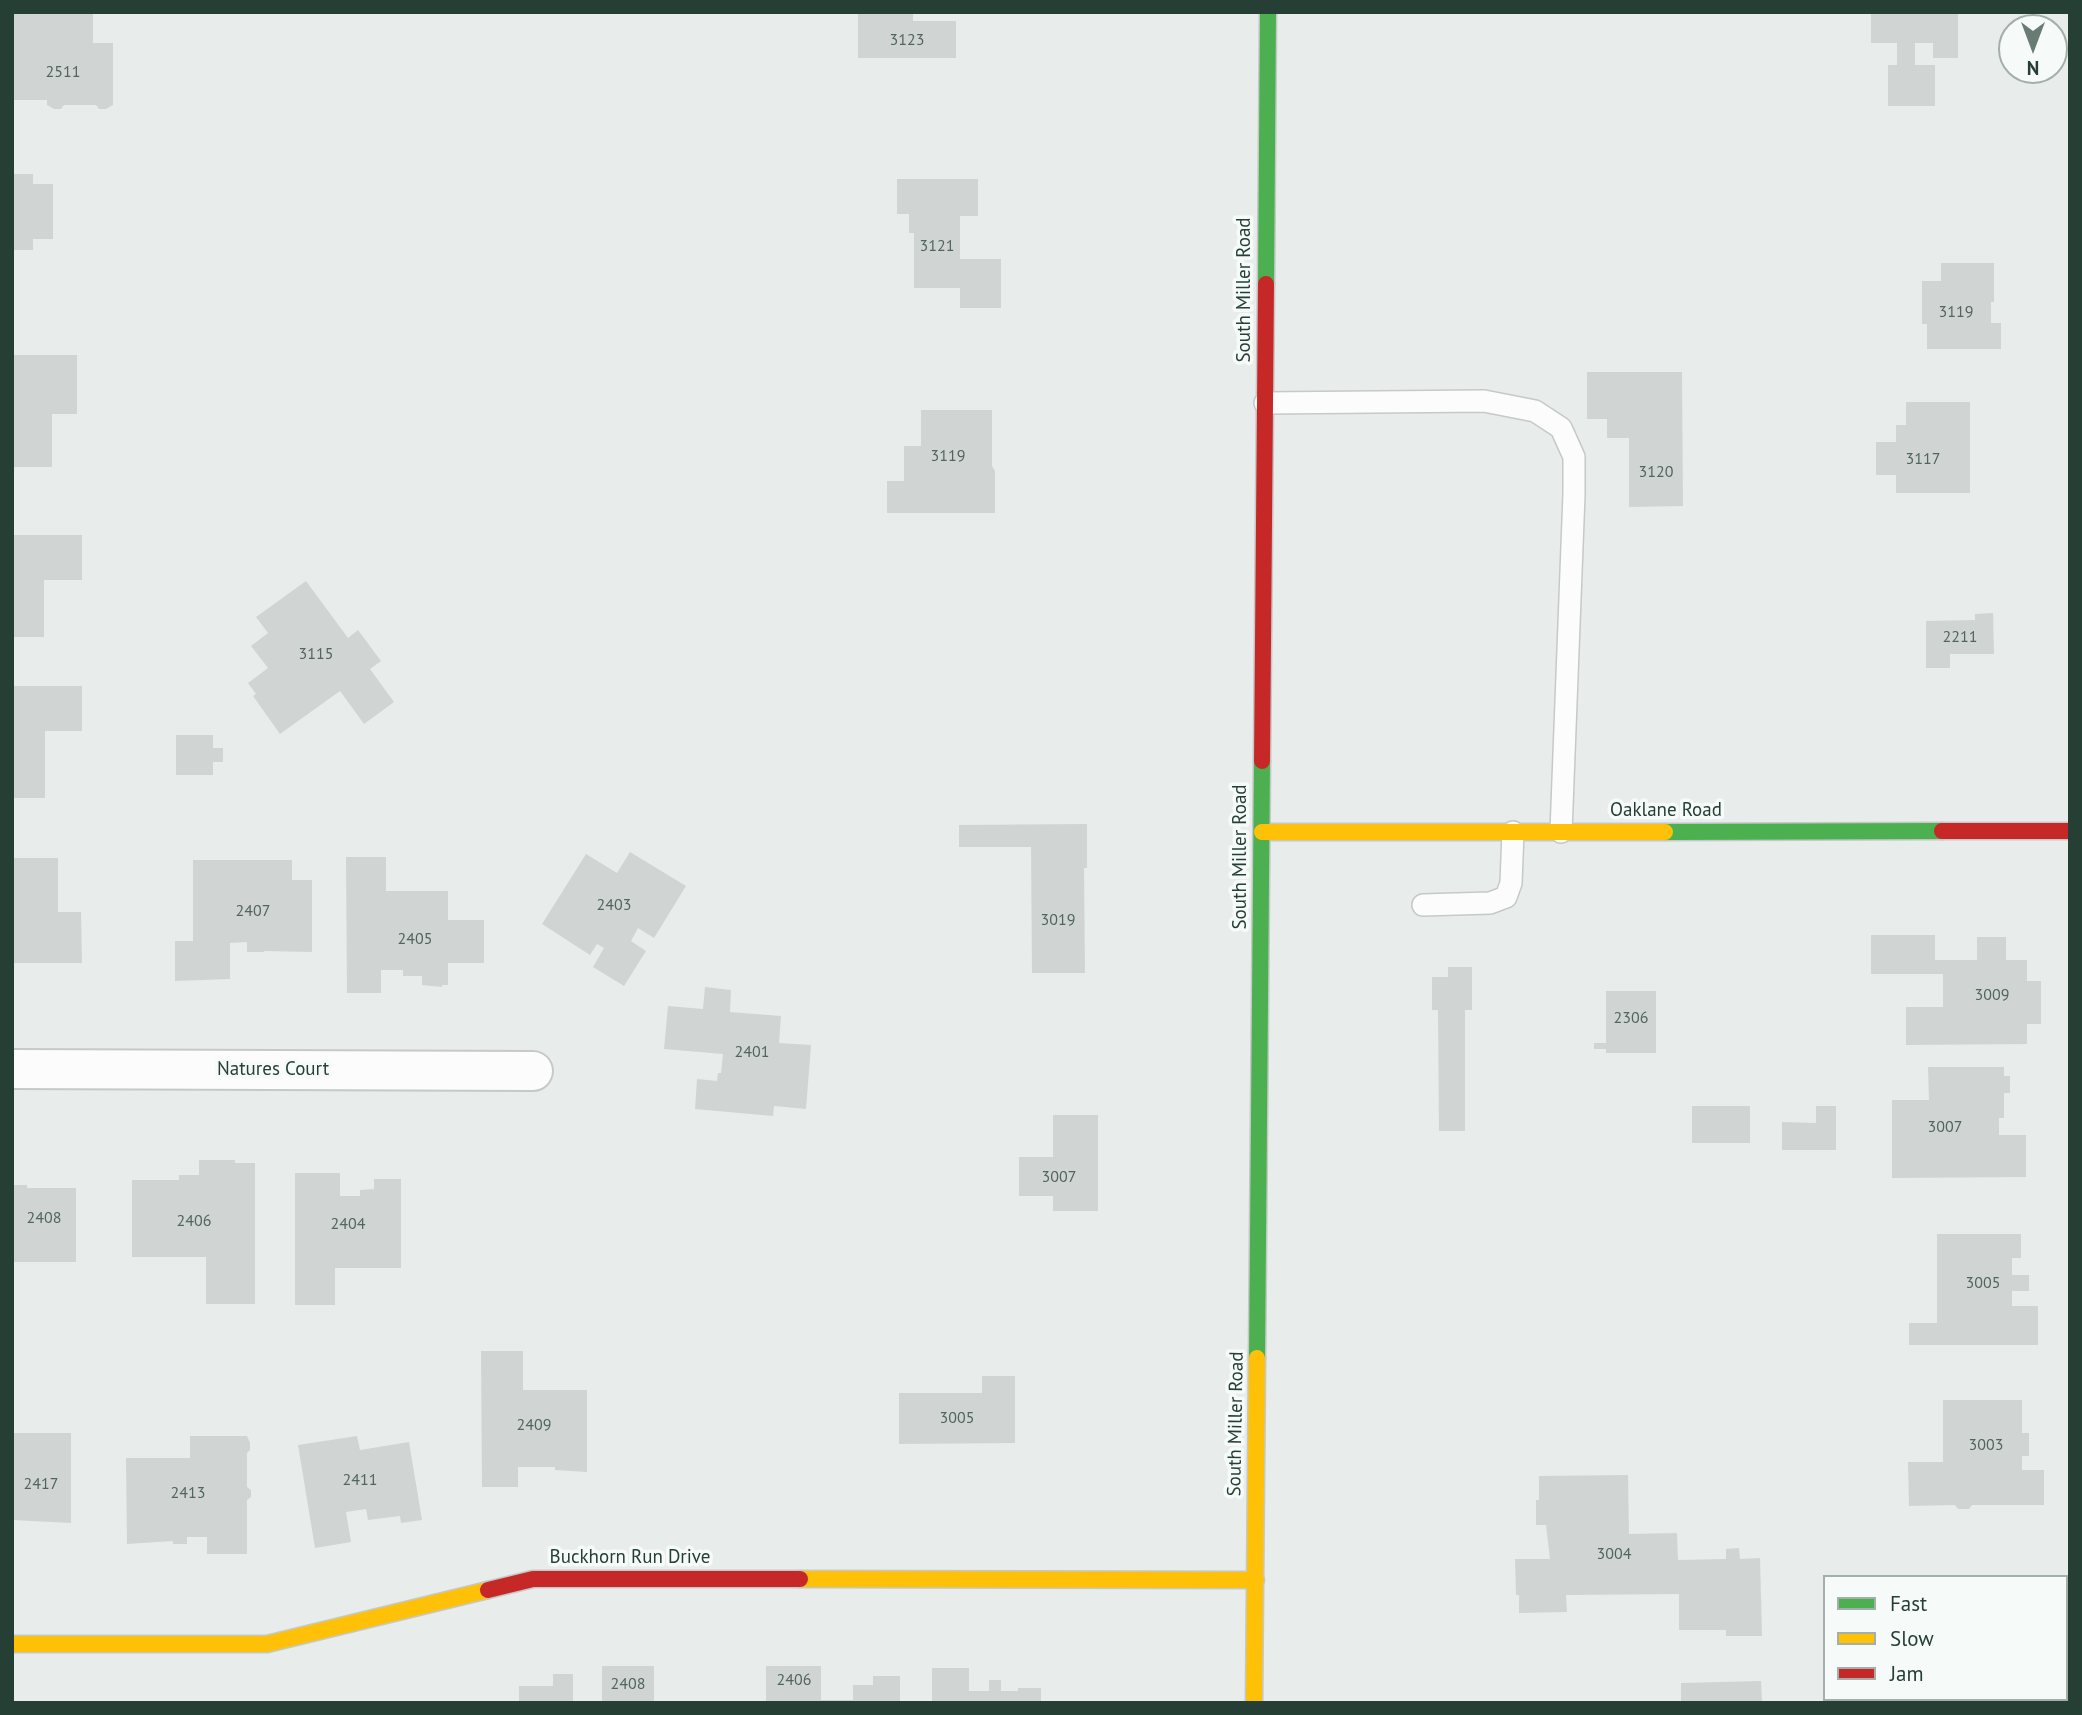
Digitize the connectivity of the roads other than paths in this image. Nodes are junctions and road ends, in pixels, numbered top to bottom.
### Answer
1 (1268, 12) edge
2 (1265, 403) junction
3 (2070, 831) edge
4 (1262, 832) junction
5 (1513, 832) junction
6 (1561, 832) junction
7 (1423, 905) dead end
8 (12, 1069) edge
9 (533, 1071) dead end
10 (1256, 1580) junction
11 (12, 1644) edge
12 (1254, 1703) edge

1 - 2 street, South Miller Road
2 - 4 street, South Miller Road
2 - 6 lane
3 - 6 street, Oaklane Road
4 - 5 street, Oaklane Road
4 - 10 street, South Miller Road
5 - 6 street, Oaklane Road
5 - 7 lane
8 - 9 street, Natures Court
10 - 11 street, Buckhorn Run Drive
10 - 12 street, South Miller Road

